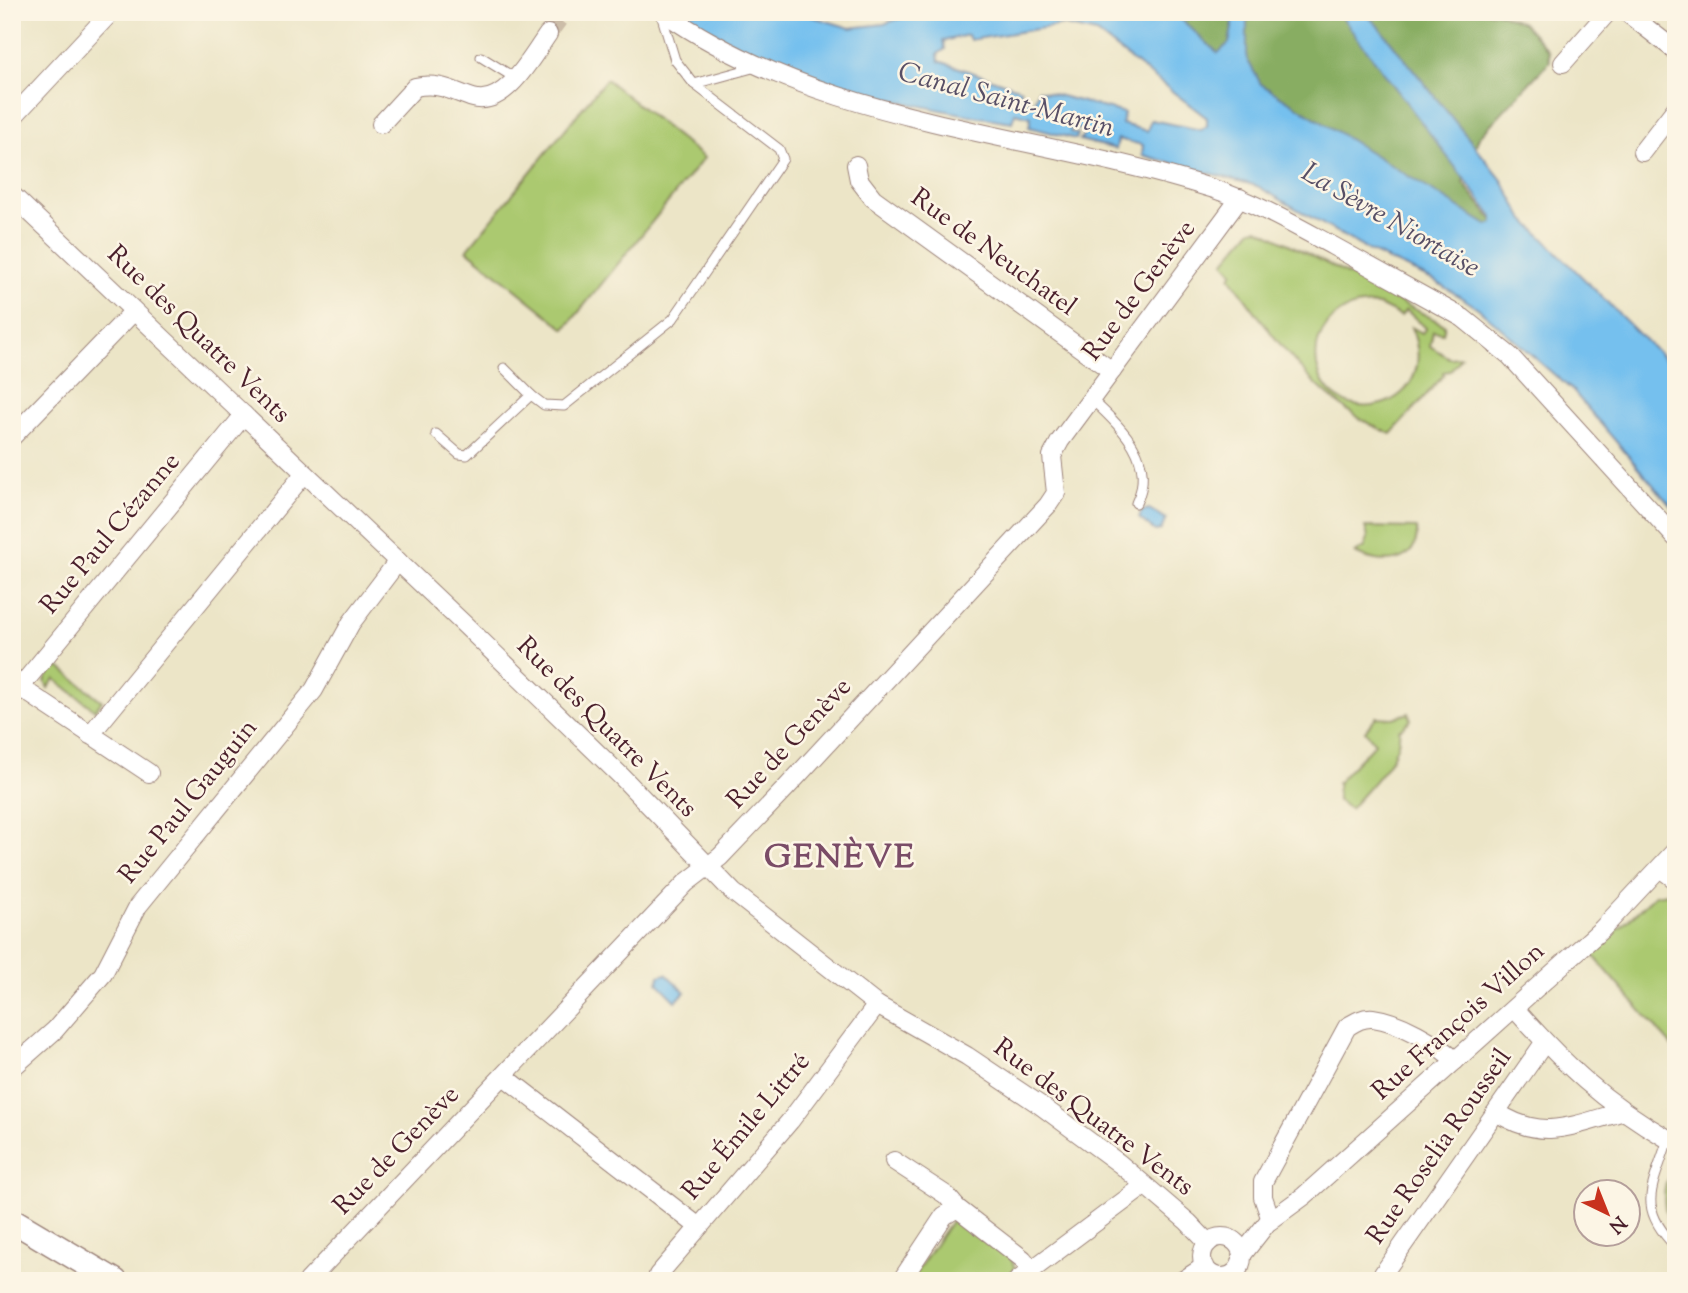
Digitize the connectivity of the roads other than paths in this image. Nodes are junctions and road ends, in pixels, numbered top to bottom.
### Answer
1 (111, 12) edge
2 (662, 12) edge
3 (1608, 12) edge
4 (1626, 12) edge
5 (548, 34) tunnel mouth
6 (1676, 51) edge
7 (481, 57) dead end
8 (1563, 63) dead end
9 (760, 66) junction
10 (515, 78) junction
11 (694, 84) junction
12 (1676, 108) edge
13 (12, 118) edge
14 (381, 124) dead end
15 (1642, 152) dead end
16 (856, 165) dead end
17 (12, 195) edge
18 (1240, 198) junction
19 (134, 312) junction
20 (504, 368) dead end
21 (1112, 371) junction
22 (531, 395) junction
23 (1092, 400) junction
24 (244, 415) junction
25 (436, 434) dead end
26 (12, 437) edge
27 (304, 474) junction
28 (1136, 503) dead end
29 (1676, 538) edge
30 (398, 562) junction
31 (15, 688) edge
32 (90, 735) junction
33 (149, 773) dead end
34 (1676, 850) edge
35 (707, 866) junction
36 (1660, 868) junction
37 (1676, 880) edge
38 (877, 1005) junction
39 (1515, 1009) junction
40 (1544, 1043) junction
41 (1455, 1061) junction
42 (12, 1068) edge
43 (505, 1077) junction
44 (1621, 1112) junction
45 (1498, 1113) junction
46 (1673, 1142) edge
47 (894, 1161) dead end
48 (1144, 1186) junction
49 (957, 1208) junction
50 (13, 1221) edge
51 (1269, 1221) junction
52 (699, 1227) junction
53 (1226, 1237) junction
54 (1208, 1243) junction
55 (1676, 1247) edge
56 (1242, 1255) junction
57 (1205, 1266) junction
58 (1032, 1270) junction
59 (1231, 1278) edge
60 (115, 1281) edge
61 (308, 1281) edge
62 (657, 1281) edge
63 (901, 1281) edge
64 (1017, 1281) edge
65 (1182, 1281) edge
66 (1378, 1281) edge

1 - 13 street
2 - 9 street
2 - 11 lane
3 - 8 street
4 - 6 street
5 - 10 street
7 - 10 lane
9 - 11 lane
9 - 18 street
10 - 14 street
11 - 22 lane
12 - 15 street
16 - 21 street, Rue de Neuchatel
17 - 19 street, Rue des Quatre Vents
18 - 21 street, Rue de Genève
18 - 29 street
19 - 24 street, Rue des Quatre Vents
19 - 26 street
20 - 22 lane
21 - 23 street, Rue de Genève
22 - 25 lane
23 - 28 lane
23 - 35 street, Rue de Genève
24 - 27 street, Rue des Quatre Vents
24 - 31 street, Rue Paul Cézanne
27 - 30 street, Rue des Quatre Vents
27 - 32 street
30 - 35 street, Rue des Quatre Vents
30 - 42 street, Rue Paul Gauguin
31 - 32 street
32 - 33 street
34 - 36 street, Rue François Villon
35 - 38 street, Rue des Quatre Vents
35 - 43 street, Rue de Genève
36 - 37 street
36 - 39 street, Rue François Villon
38 - 48 street, Rue des Quatre Vents
38 - 52 street, Rue Émile Littré
39 - 40 street
39 - 41 street, Rue François Villon
40 - 44 street
40 - 45 street, Rue Roselia Rousseil
41 - 51 street, Rue François Villon
41 - 51 street
43 - 52 street
43 - 61 street, Rue de Genève
44 - 45 street
44 - 46 street
45 - 66 street, Rue Roselia Rousseil
46 - 55 lane
47 - 49 street
48 - 54 street, Rue des Quatre Vents
48 - 58 street
49 - 58 street
49 - 63 street
50 - 60 main road
51 - 53 street, Rue François Villon
51 - 56 street, Rue François Villon
52 - 62 street, Rue Émile Littré
53 - 54 street
53 - 56 street
54 - 57 street
56 - 59 street
57 - 59 street
57 - 65 street
58 - 64 street

